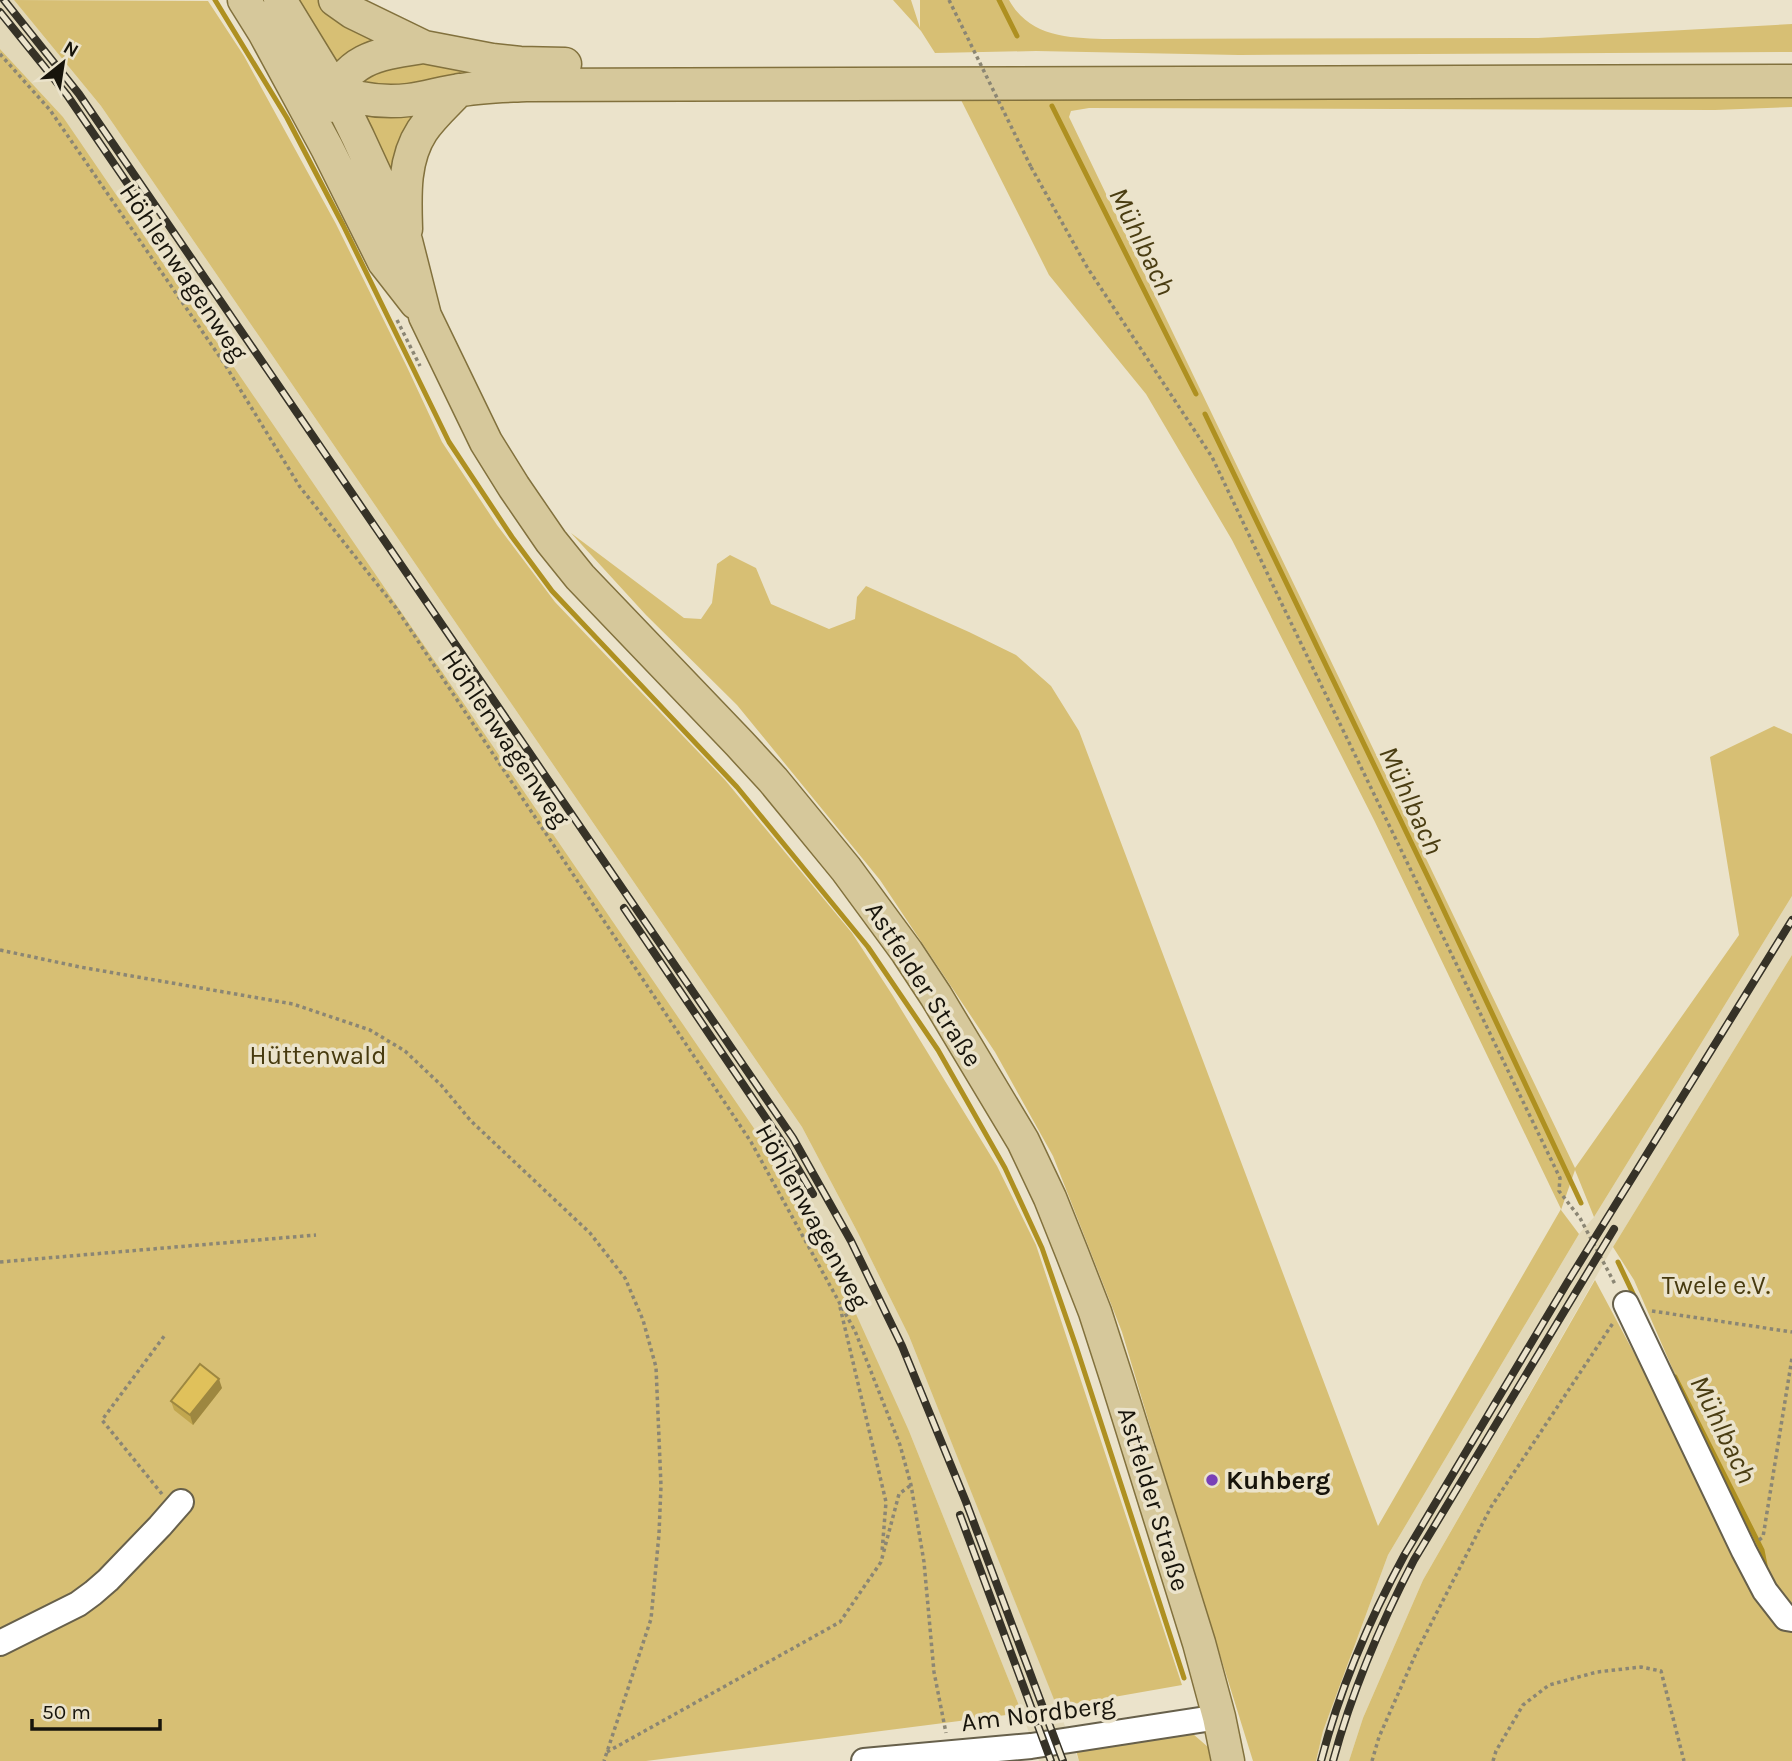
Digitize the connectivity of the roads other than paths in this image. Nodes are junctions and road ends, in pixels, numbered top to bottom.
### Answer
1 (244, 0) edge
2 (280, 0) edge
3 (335, 0) edge
4 (264, 32) junction
5 (424, 47) junction
6 (1792, 60) edge
7 (1792, 82) edge
8 (335, 90) junction
9 (459, 90) junction
10 (327, 148) junction
11 (406, 240) junction
12 (411, 317) junction
13 (1626, 1304) road end
14 (178, 1505) road end
15 (1792, 1619) edge
16 (0, 1643) edge
17 (1219, 1717) junction
18 (864, 1761) edge
19 (1228, 1761) edge

1 - 4 main road
2 - 8 main road
3 - 5 main road
4 - 8 main road
4 - 10 main road
5 - 6 main road
5 - 8 main road
7 - 9 main road
8 - 9 main road
8 - 10 main road
8 - 11 main road
9 - 11 main road
10 - 12 main road
11 - 12 main road
12 - 17 main road, Astfelder Straße
13 - 15 street
14 - 16 street
17 - 18 street, Am Nordberg
17 - 19 main road, Astfelder Straße

